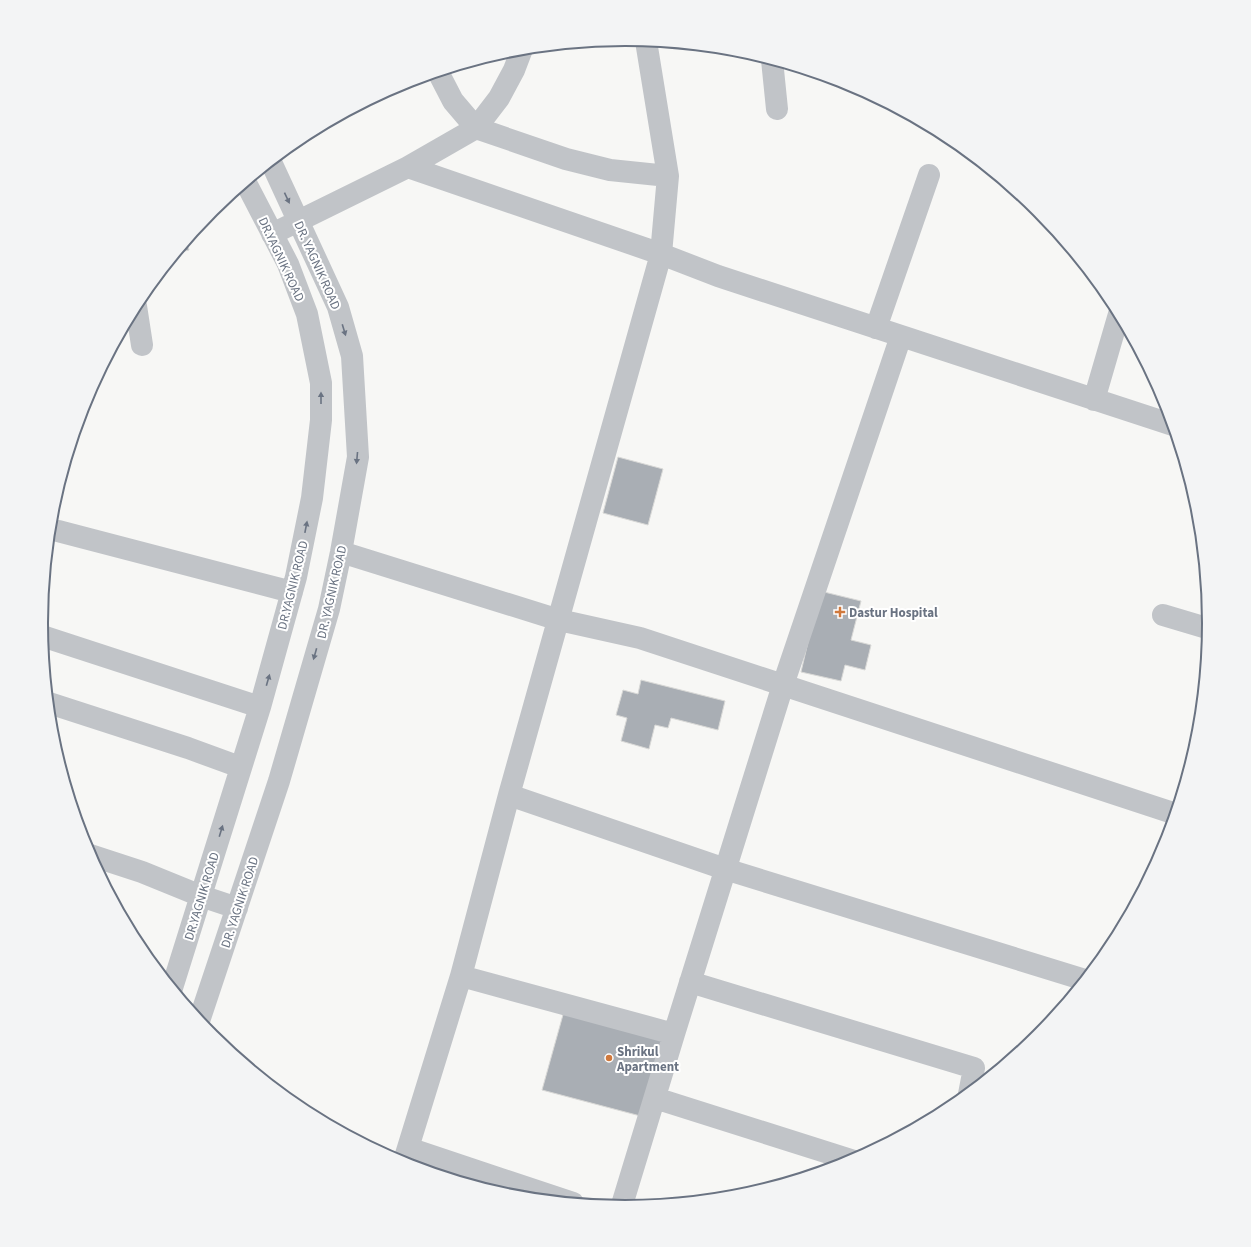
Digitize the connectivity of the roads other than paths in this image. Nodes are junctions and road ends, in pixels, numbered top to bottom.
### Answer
1 (647, 47) edge
2 (519, 56) edge
3 (773, 65) edge
4 (441, 77) edge
5 (777, 109) dead end
6 (476, 128) junction
7 (273, 166) edge
8 (408, 167) junction
9 (929, 175) dead end
10 (668, 176) junction
11 (248, 187) edge
12 (299, 222) junction
13 (272, 234) junction
14 (661, 254) junction
15 (137, 315) edge
16 (1117, 321) edge
17 (876, 328) junction
18 (901, 336) junction
19 (142, 345) dead end
20 (1094, 400) junction
21 (1166, 423) edge
22 (58, 531) dead end
23 (341, 552) junction
24 (292, 592) junction
25 (1163, 615) dead end
26 (559, 620) junction
27 (1203, 626) edge
28 (48, 638) edge
29 (783, 685) junction
30 (54, 705) edge
31 (260, 707) junction
32 (240, 767) junction
33 (509, 795) junction
34 (1171, 812) edge
35 (98, 858) edge
36 (725, 869) junction
37 (201, 896) junction
38 (237, 908) junction
39 (461, 976) junction
40 (1081, 979) edge
41 (690, 982) junction
42 (174, 983) edge
43 (202, 1016) edge
44 (674, 1034) junction
45 (970, 1087) edge
46 (654, 1098) junction
47 (406, 1156) edge
48 (844, 1158) edge
49 (546, 1195) edge
50 (623, 1201) edge

1 - 10 street
2 - 6 street
3 - 5 street
4 - 6 street
6 - 8 street
6 - 10 street
7 -> 12 street, DR. YAGNIK ROAD
8 - 12 street
8 - 14 street
9 - 17 street
10 - 14 street
11 - 13 street, DR.YAGNIK ROAD
12 - 13 street
12 -> 23 street, DR. YAGNIK ROAD
24 -> 13 street, DR.YAGNIK ROAD
14 - 17 street
14 - 26 street
15 - 19 street
16 - 20 street
17 - 18 street
18 - 20 street
18 - 29 street
20 - 21 street
22 - 24 street
23 - 26 street
23 -> 38 street, DR. YAGNIK ROAD
31 -> 24 street, DR.YAGNIK ROAD
25 - 27 street
26 - 29 street
26 - 33 street
28 - 31 street
29 - 34 street
29 - 36 street
30 - 32 street
31 - 32 street, DR.YAGNIK ROAD
37 -> 32 street, DR.YAGNIK ROAD
33 - 36 street
33 - 39 street
35 - 37 street
36 - 40 street
36 - 41 street
37 - 38 street
37 - 42 street, DR.YAGNIK ROAD
38 - 43 street, DR. YAGNIK ROAD
39 - 44 street
39 - 47 street
41 - 44 street
41 - 45 street
44 - 46 street
46 - 48 street
46 - 50 street
47 - 49 street

